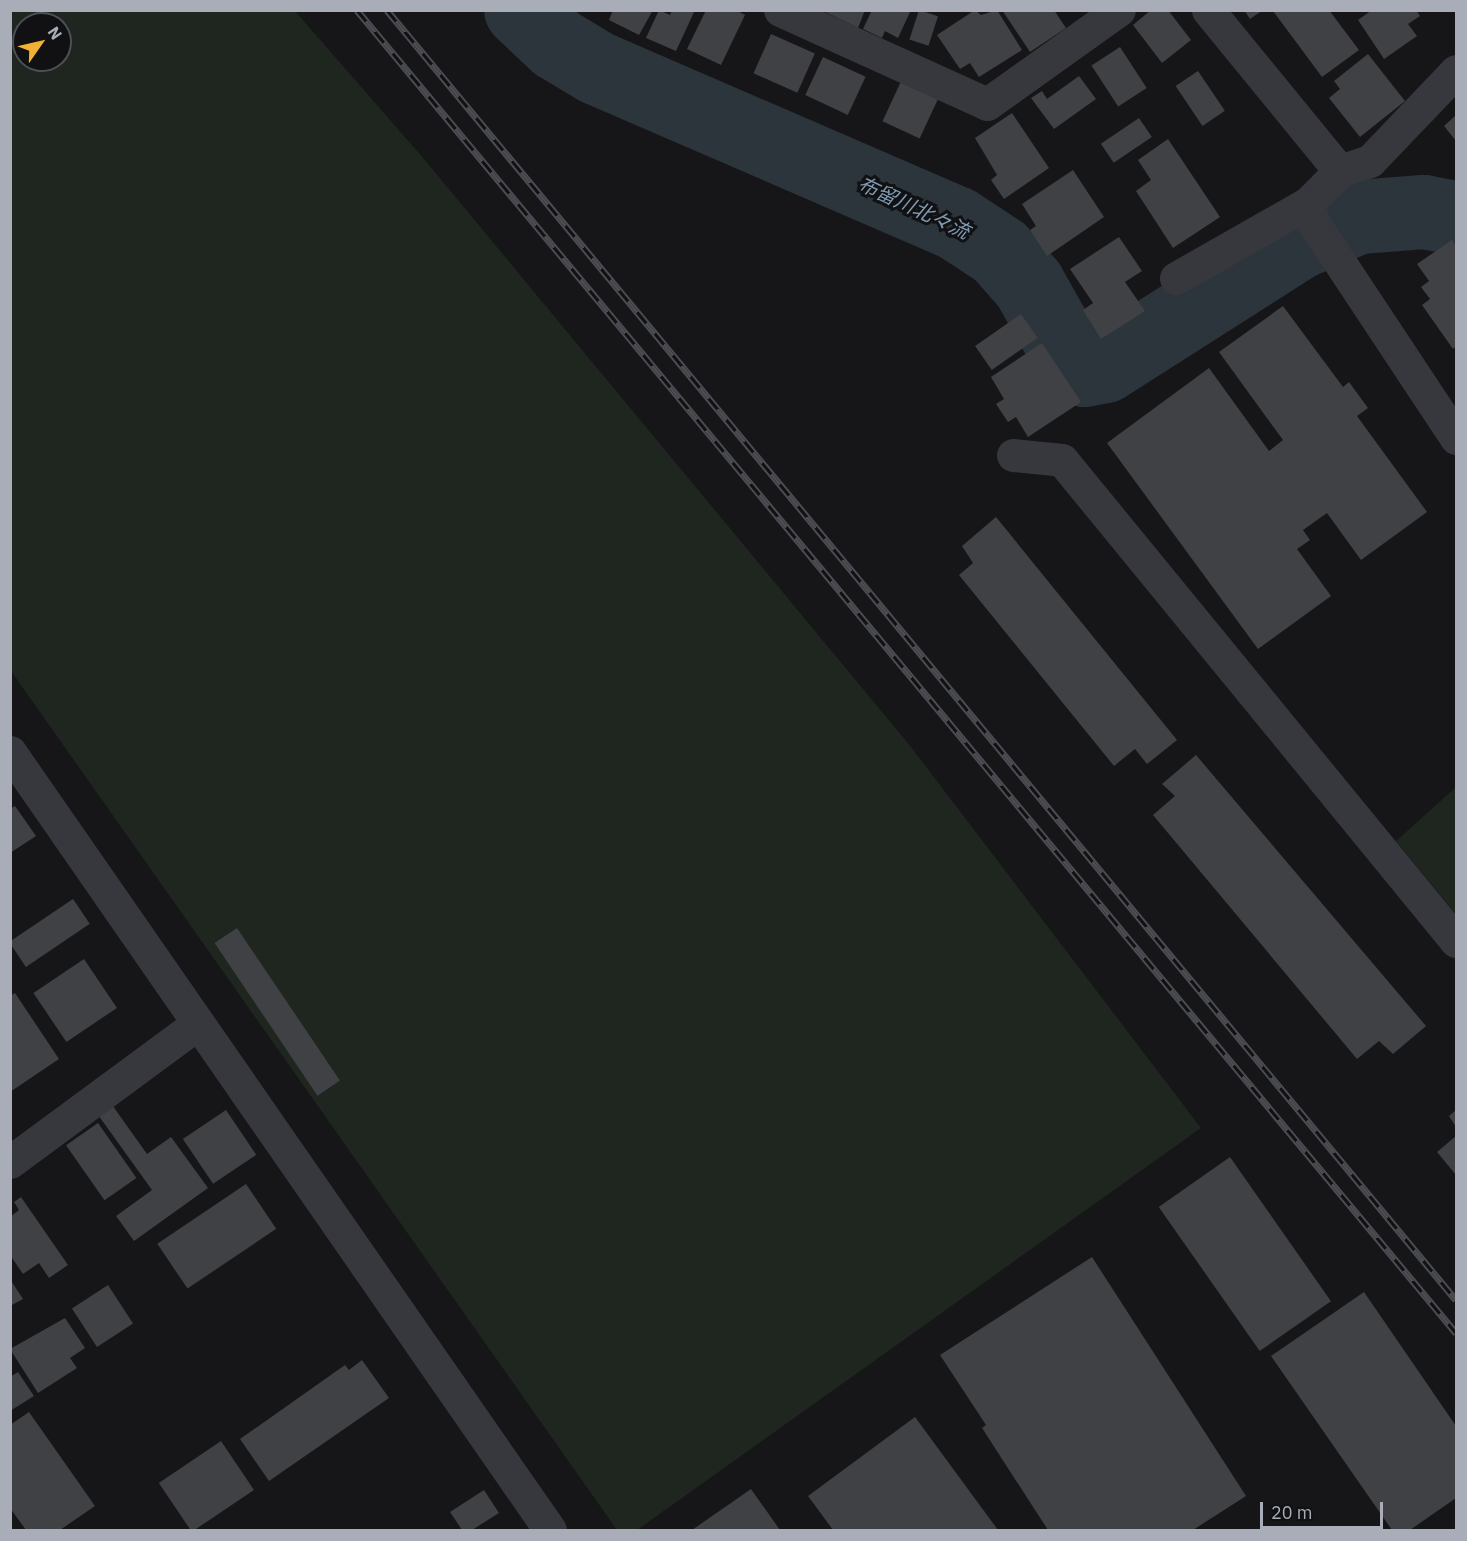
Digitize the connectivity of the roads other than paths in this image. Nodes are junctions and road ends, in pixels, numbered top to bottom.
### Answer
1 (780, 10) edge
2 (1119, 10) edge
3 (1208, 10) edge
4 (1456, 71) edge
5 (1340, 171) junction
6 (1316, 224) junction
7 (1176, 278) dead end
8 (1456, 438) edge
9 (1012, 456) dead end
10 (10, 752) edge
11 (1456, 941) edge
12 (197, 1024) junction
13 (10, 1162) edge
14 (550, 1530) edge

1 - 2 street
3 - 5 street
4 - 5 street
5 - 6 street
6 - 7 street
6 - 8 street
9 - 11 street
10 - 12 street
12 - 13 street
12 - 14 street

